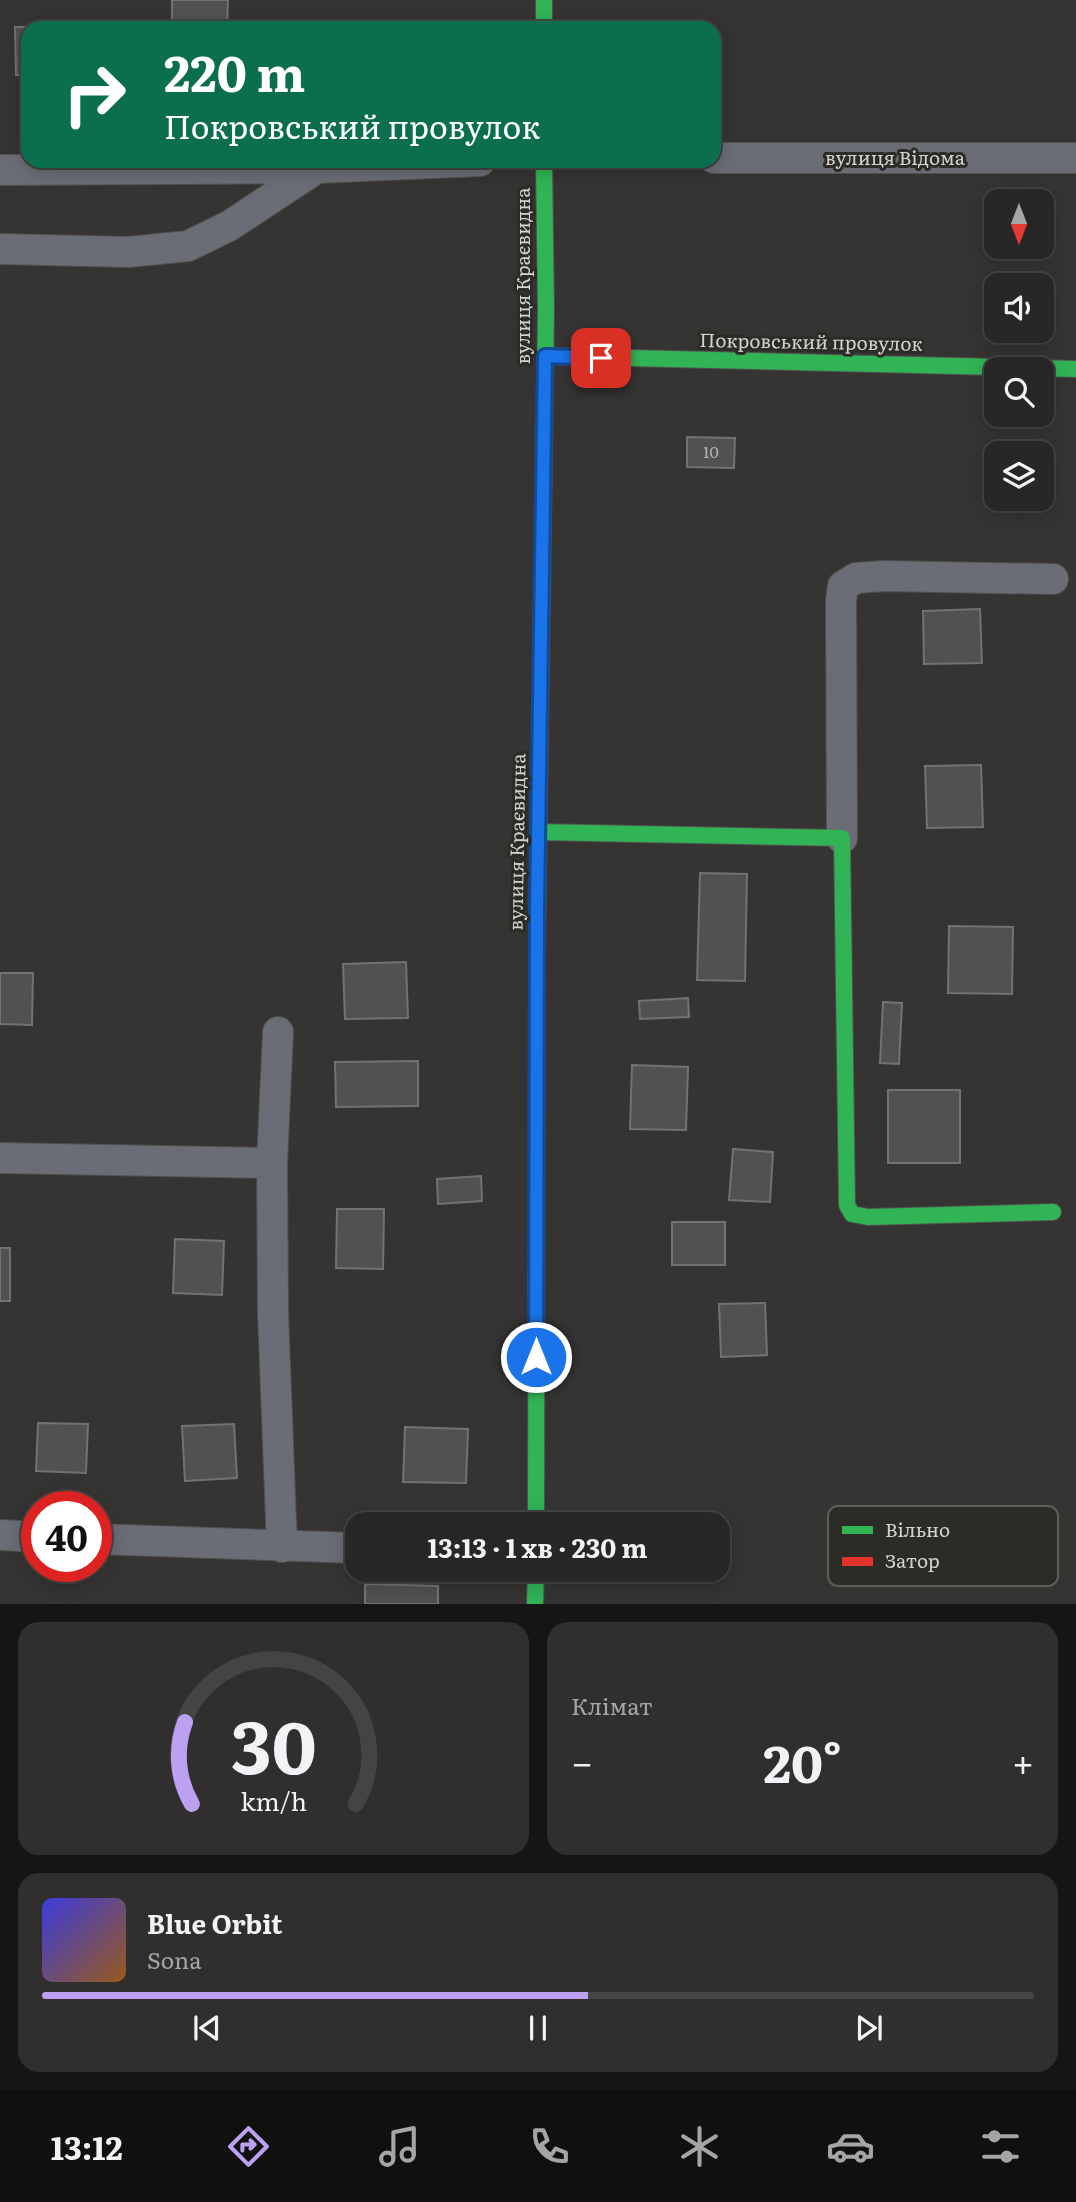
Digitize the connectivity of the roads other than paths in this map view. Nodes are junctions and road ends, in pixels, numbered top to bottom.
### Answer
1 (544, 0) edge
2 (544, 21) edge
3 (721, 158) edge
4 (1076, 158) edge
5 (317, 168) joint
6 (544, 168) edge
7 (0, 170) edge
8 (0, 249) edge
9 (545, 356) junction
10 (1076, 369) edge
11 (1053, 579) dead end
12 (538, 832) junction
13 (842, 838) junction
14 (278, 1032) dead end
15 (0, 1158) edge
16 (272, 1163) junction
17 (1053, 1212) dead end
18 (536, 1512) edge
19 (0, 1535) edge
20 (21, 1536) edge
21 (112, 1540) edge
22 (282, 1547) junction
23 (345, 1548) edge
24 (536, 1582) edge
25 (536, 1604) edge

1 - 2 street
3 - 4 street, вулиця Відома
5 - 7 street
5 - 8 street
6 - 9 street, вулиця Краєвидна
9 - 10 street, Покровський провулок
9 - 12 street, вулиця Краєвидна
11 - 13 street
12 - 13 street
12 - 18 street, вулиця Краєвидна
13 - 17 street
14 - 16 street
15 - 16 street
16 - 22 street
19 - 20 street
21 - 22 street
22 - 23 street
24 - 25 street

